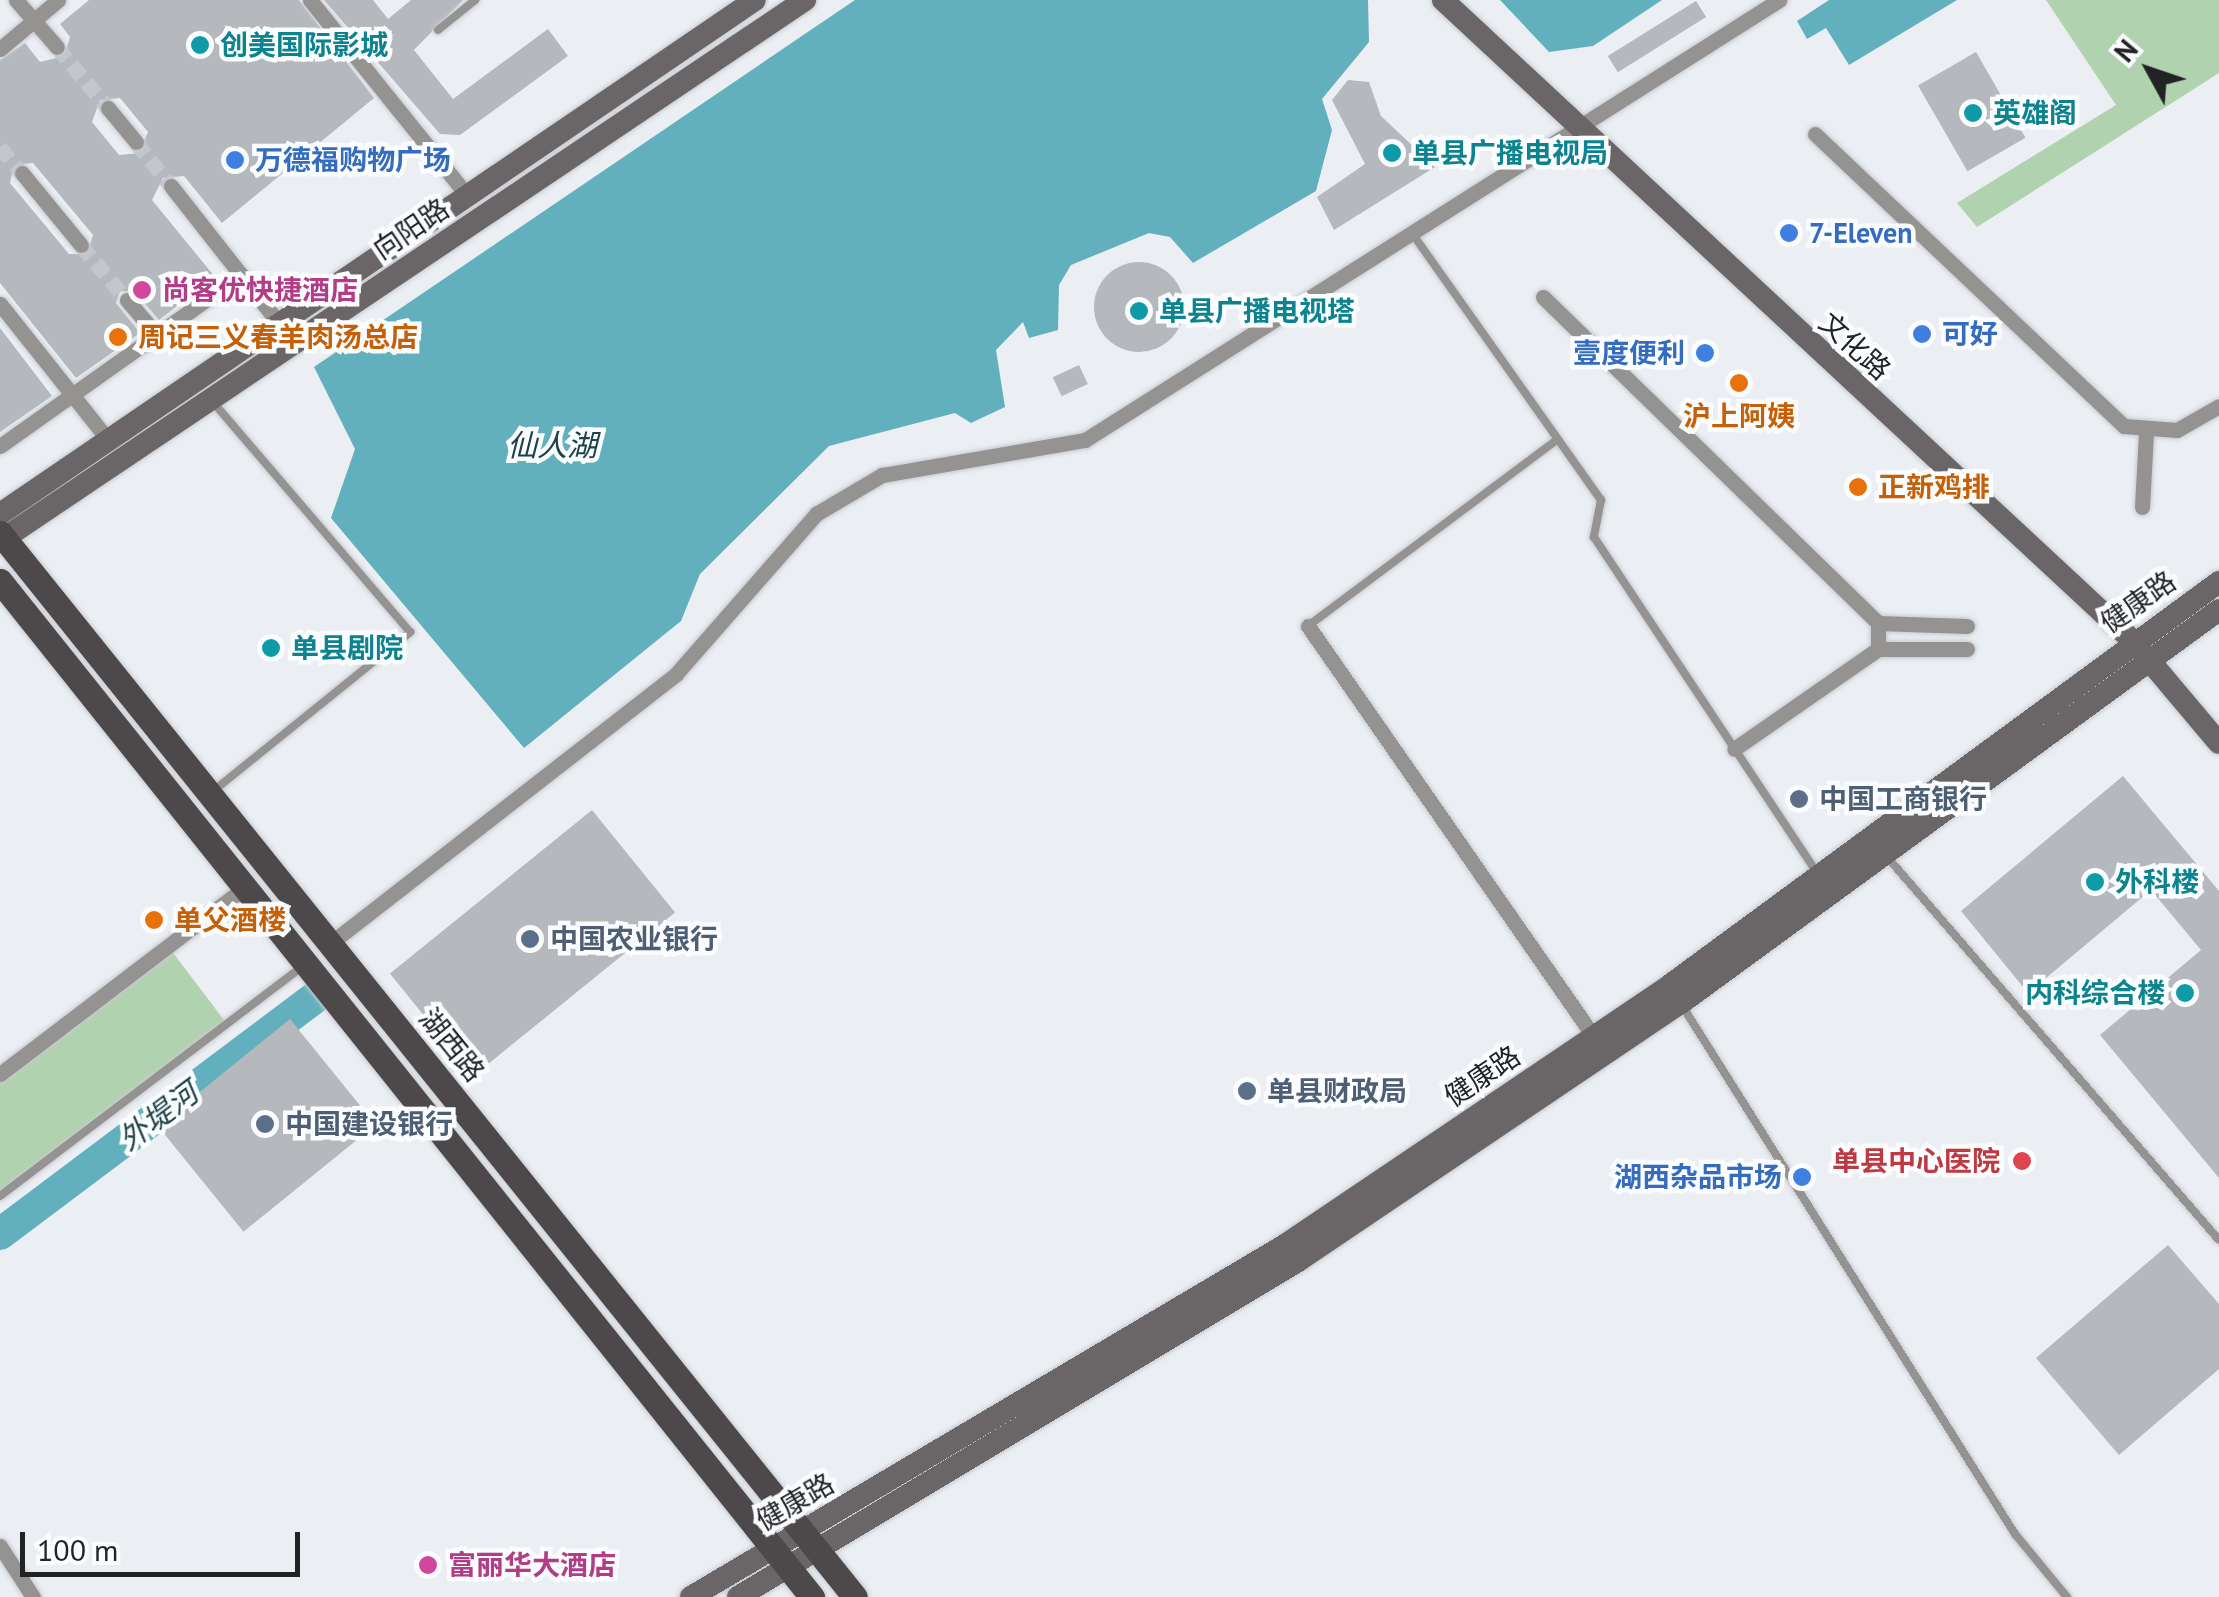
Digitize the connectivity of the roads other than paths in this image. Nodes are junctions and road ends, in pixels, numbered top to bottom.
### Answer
1 (16, 0) edge
2 (58, 0) edge
3 (310, 0) edge
4 (476, 0) edge
5 (755, 0) edge
6 (805, 0) edge
7 (1443, 0) edge
8 (1779, 0) edge
9 (33, 20) junction
10 (438, 30) dead end
11 (0, 48) edge
12 (56, 48) tunnel mouth
13 (108, 108) tunnel mouth
14 (1579, 134) junction
15 (1815, 134) dead end
16 (136, 142) tunnel mouth
17 (22, 172) tunnel mouth
18 (171, 186) tunnel mouth
19 (466, 194) junction
20 (1414, 236) junction
21 (81, 245) tunnel mouth
22 (240, 275) junction
23 (1543, 298) dead end
24 (127, 300) tunnel mouth
25 (0, 304) edge
26 (279, 323) junction
27 (158, 336) junction
28 (75, 398) junction
29 (211, 400) junction
30 (2219, 406) edge
31 (2146, 432) junction
32 (108, 440) junction
33 (1554, 441) junction
34 (0, 446) edge
35 (2142, 507) dead end
36 (1, 532) edge
37 (0, 581) edge
38 (2219, 582) edge
39 (2219, 610) edge
40 (1878, 623) junction
41 (1308, 626) joint
42 (1968, 626) dead end
43 (1878, 649) junction
44 (1967, 650) dead end
45 (2140, 650) junction
46 (2219, 743) edge
47 (1734, 749) junction
48 (212, 793) junction
49 (1885, 854) junction
50 (1820, 877) junction
51 (247, 886) junction
52 (332, 942) junction
53 (309, 962) junction
54 (1680, 1003) junction
55 (1594, 1037) junction
56 (0, 1074) edge
57 (0, 1196) edge
58 (2219, 1240) edge
59 (810, 1542) junction
60 (0, 1546) edge
61 (781, 1559) junction
62 (33, 1597) edge
63 (691, 1597) edge
64 (738, 1597) edge
65 (812, 1597) edge
66 (855, 1597) edge
67 (2067, 1597) edge

1 - 9 street
2 - 9 street
3 - 19 street
4 - 10 lane
5 - 19 main road, 向阳路
6 - 29 main road, 向阳路
7 - 14 main road, 文化路
8 - 14 street
9 - 11 street
9 - 12 street
13 - 16 street
14 - 20 street
14 - 45 main road, 文化路
15 - 31 street
17 - 21 street
18 - 22 street
19 - 26 main road, 向阳路
20 - 33 lane
20 - 52 street
22 - 26 street
22 - 27 street
23 - 40 street
24 - 27 street
25 - 28 street
26 - 32 main road, 向阳路
27 - 28 street
28 - 32 street
28 - 34 street
29 - 36 main road, 向阳路
29 - 48 lane
30 - 31 street
31 - 35 street
32 - 36 main road, 向阳路
33 - 41 lane
33 - 47 lane
36 - 48 main road, 湖西路
37 - 51 main road
38 - 45 main road, 健康路
39 - 45 main road, 健康路
40 - 42 street
40 - 43 street
41 - 55 street
43 - 44 street
43 - 47 street
45 - 46 main road, 文化路
45 - 49 main road, 健康路
45 - 50 main road, 健康路
47 - 50 lane
48 - 52 main road, 湖西路
49 - 54 main road, 健康路
49 - 58 lane
50 - 55 main road, 健康路
51 - 53 main road
51 - 56 street
52 - 59 main road, 湖西路
53 - 57 lane
53 - 61 main road
54 - 59 main road, 健康路
54 - 67 lane
55 - 59 main road, 健康路
59 - 61 main road, 健康路
59 - 66 main road, 湖西路
60 - 62 street
61 - 63 main road, 健康路
61 - 64 main road, 健康路
61 - 65 main road

